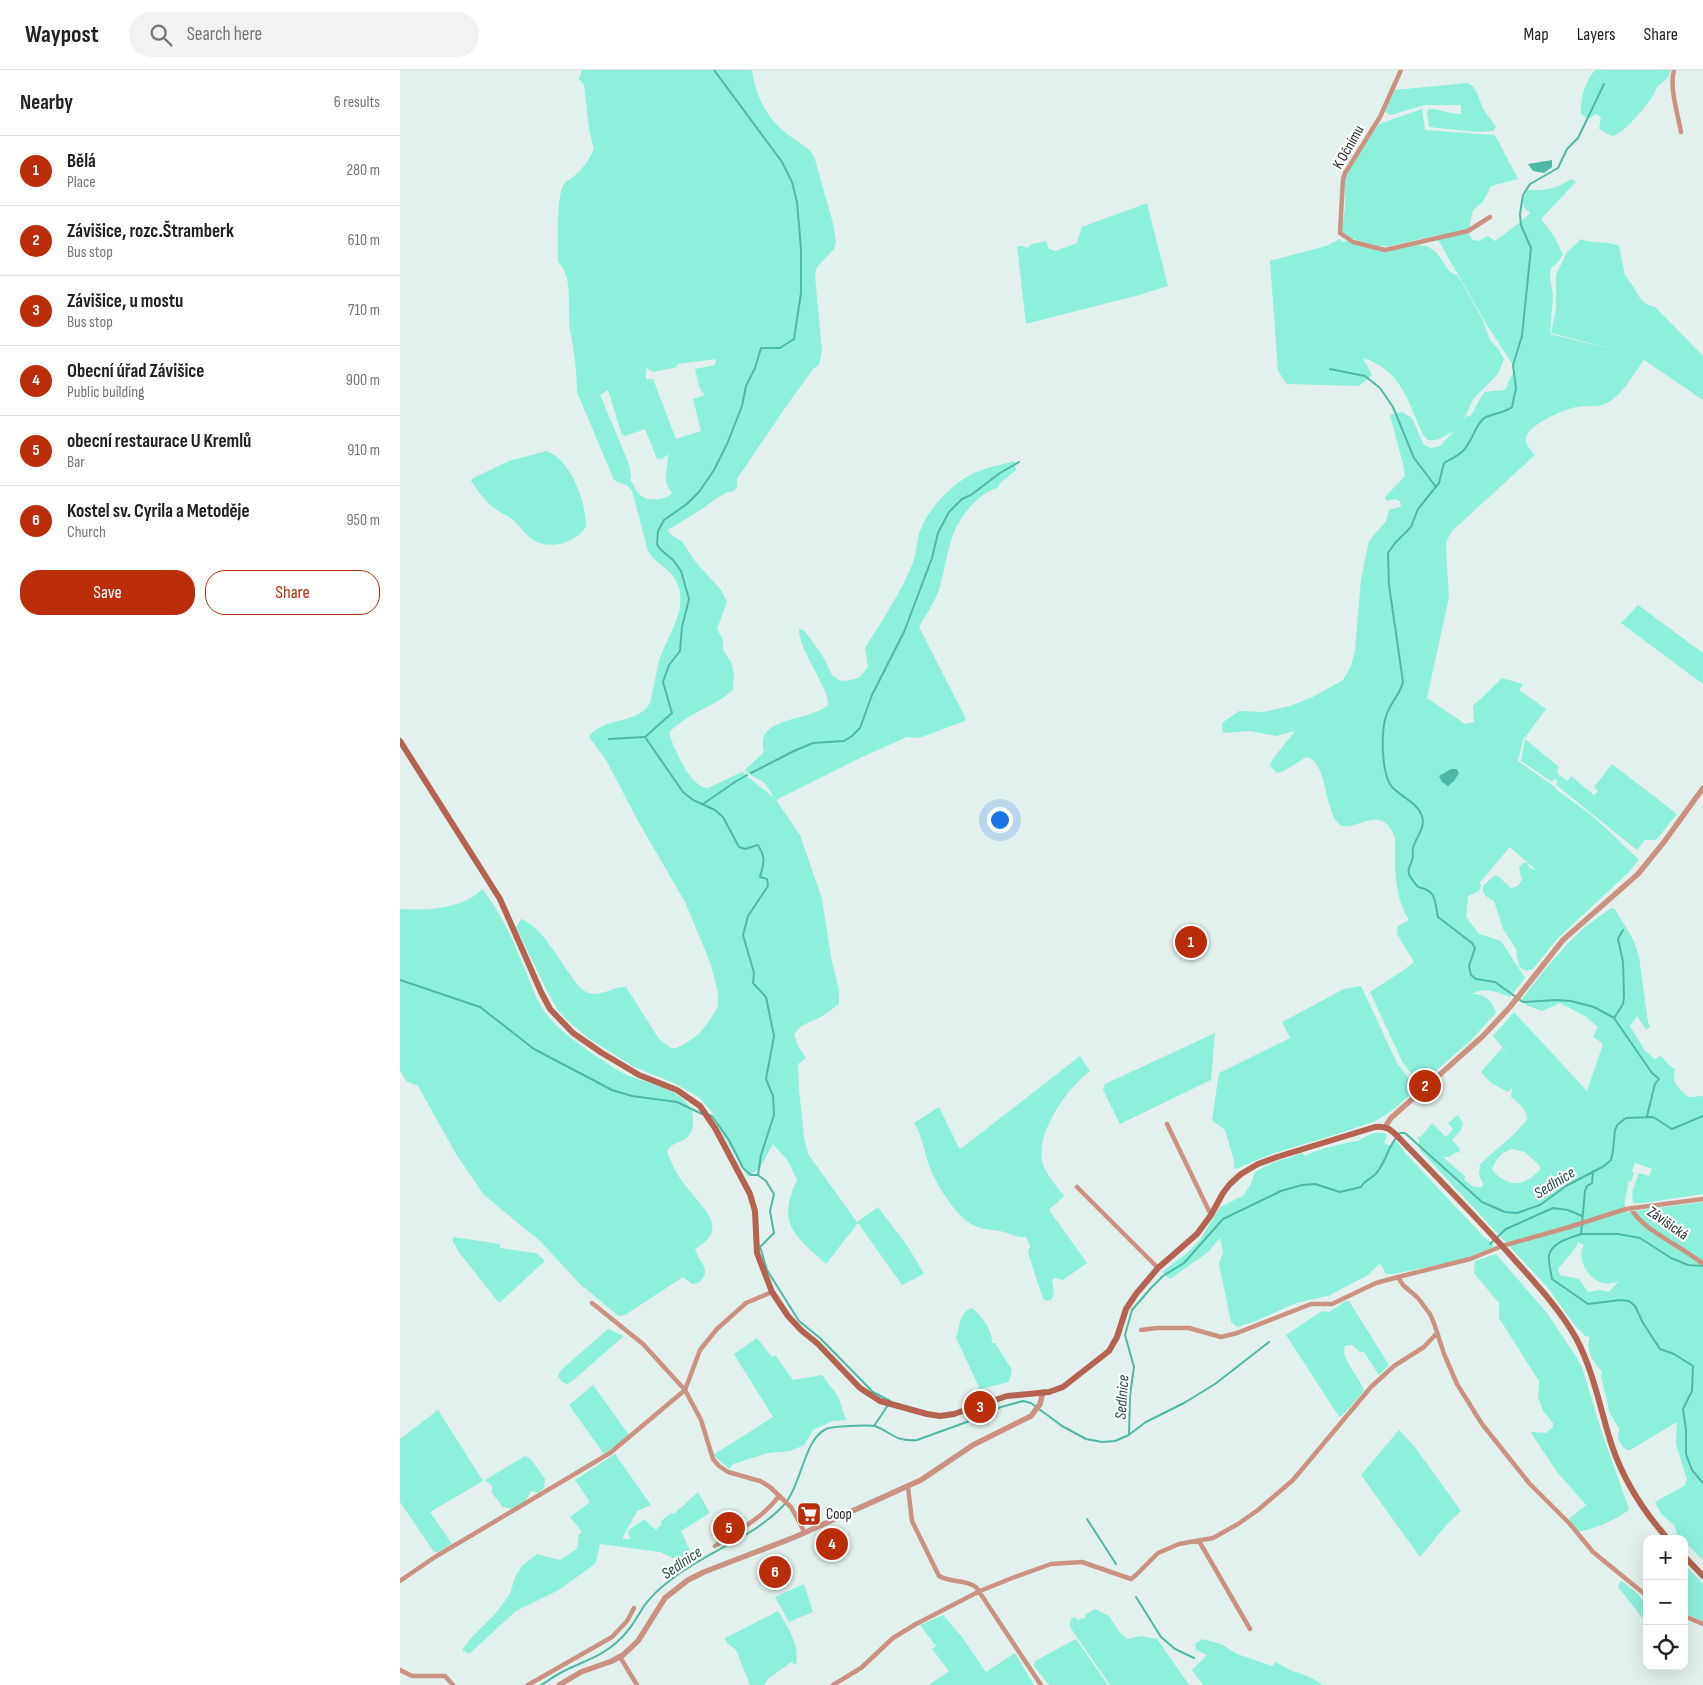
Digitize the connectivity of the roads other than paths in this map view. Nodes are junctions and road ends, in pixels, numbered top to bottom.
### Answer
1 (1401, 70) edge
2 (1674, 70) edge
3 (1681, 132) dead end
4 (1490, 217) dead end
5 (400, 741) edge
6 (1703, 788) edge
7 (1167, 1124) dead end
8 (1385, 1127) junction
9 (1077, 1187) dead end
10 (1703, 1199) edge
11 (1631, 1208) junction
12 (1211, 1215) junction
13 (1502, 1246) junction
14 (1703, 1264) edge
15 (1158, 1268) junction
16 (1398, 1277) junction
17 (772, 1292) junction
18 (592, 1303) dead end
19 (1141, 1330) dead end
20 (1437, 1333) junction
21 (685, 1390) junction
22 (1043, 1392) junction
23 (908, 1487) junction
24 (781, 1497) junction
25 (805, 1533) junction
26 (1665, 1535) edge
27 (1199, 1541) junction
28 (715, 1546) dead end
29 (1688, 1560) edge
30 (1703, 1576) edge
31 (400, 1581) edge
32 (980, 1591) junction
33 (1643, 1593) edge
34 (634, 1608) dead end
35 (1688, 1618) edge
36 (1703, 1624) edge
37 (1250, 1629) dead end
38 (620, 1657) junction
39 (400, 1670) edge
40 (453, 1685) edge
41 (528, 1685) edge
42 (559, 1685) edge
43 (637, 1685) edge
44 (833, 1685) edge
45 (1040, 1685) edge

1 - 4 street, K Očnímu
2 - 3 street
5 - 17 main road
6 - 8 street
7 - 12 street
8 - 12 main road
8 - 13 main road
9 - 15 street
10 - 11 street, Závišická
11 - 13 street
11 - 14 street, Závišická
12 - 15 main road
13 - 16 street
13 - 26 main road
15 - 22 main road
16 - 19 street
16 - 20 street
17 - 21 street
17 - 22 main road
18 - 21 street
20 - 27 street
20 - 33 street
21 - 24 street
21 - 31 street
22 - 23 street
23 - 25 street
23 - 32 street
24 - 25 street
24 - 28 street
25 - 38 street
27 - 32 street
27 - 37 street
29 - 30 main road
32 - 44 street
32 - 45 street
34 - 41 street
35 - 36 street
38 - 42 street
38 - 43 street
39 - 40 street

